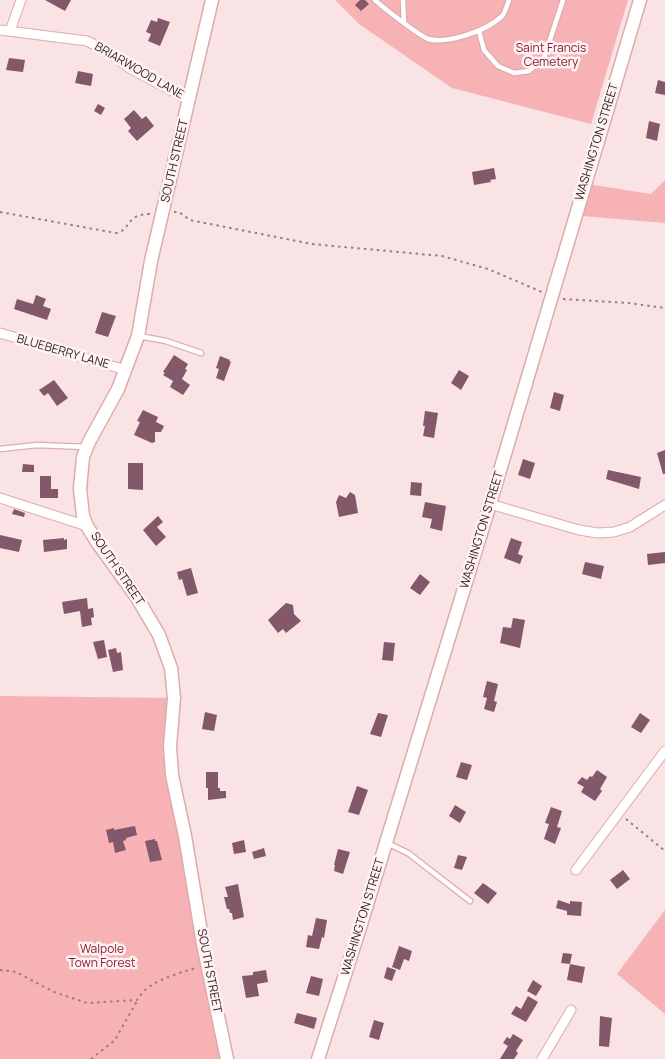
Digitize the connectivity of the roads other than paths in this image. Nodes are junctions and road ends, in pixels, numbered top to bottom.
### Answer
1 (22, 0) edge
2 (212, 0) edge
3 (375, 0) edge
4 (403, 0) edge
5 (509, 0) edge
6 (563, 0) edge
7 (640, 0) edge
8 (404, 22) junction
9 (0, 30) edge
10 (479, 31) junction
11 (10, 32) junction
12 (189, 100) junction
13 (0, 333) edge
14 (138, 336) junction
15 (202, 353) dead end
16 (126, 370) junction
17 (87, 447) junction
18 (0, 449) edge
19 (0, 498) edge
20 (490, 504) junction
21 (665, 505) edge
22 (87, 526) junction
23 (665, 751) edge
24 (386, 843) junction
25 (576, 870) dead end
26 (470, 901) dead end
27 (571, 1010) dead end
28 (227, 1059) edge
29 (318, 1059) edge
30 (542, 1059) edge

1 - 11 street
2 - 12 street, SOUTH STREET
3 - 8 lane
4 - 8 lane
5 - 10 lane
6 - 10 lane
7 - 20 street, WASHINGTON STREET
8 - 10 lane
9 - 11 street, BRIARWOOD LANE
11 - 12 street, BRIARWOOD LANE
12 - 14 street, SOUTH STREET
13 - 16 street, BLUEBERRY LANE
14 - 15 lane
14 - 16 street, SOUTH STREET
16 - 17 street, SOUTH STREET
17 - 18 lane
17 - 22 street, SOUTH STREET
19 - 22 street
20 - 21 street
20 - 24 street, WASHINGTON STREET
22 - 28 street, SOUTH STREET
23 - 25 street
24 - 26 lane
24 - 29 street, WASHINGTON STREET
27 - 30 street

